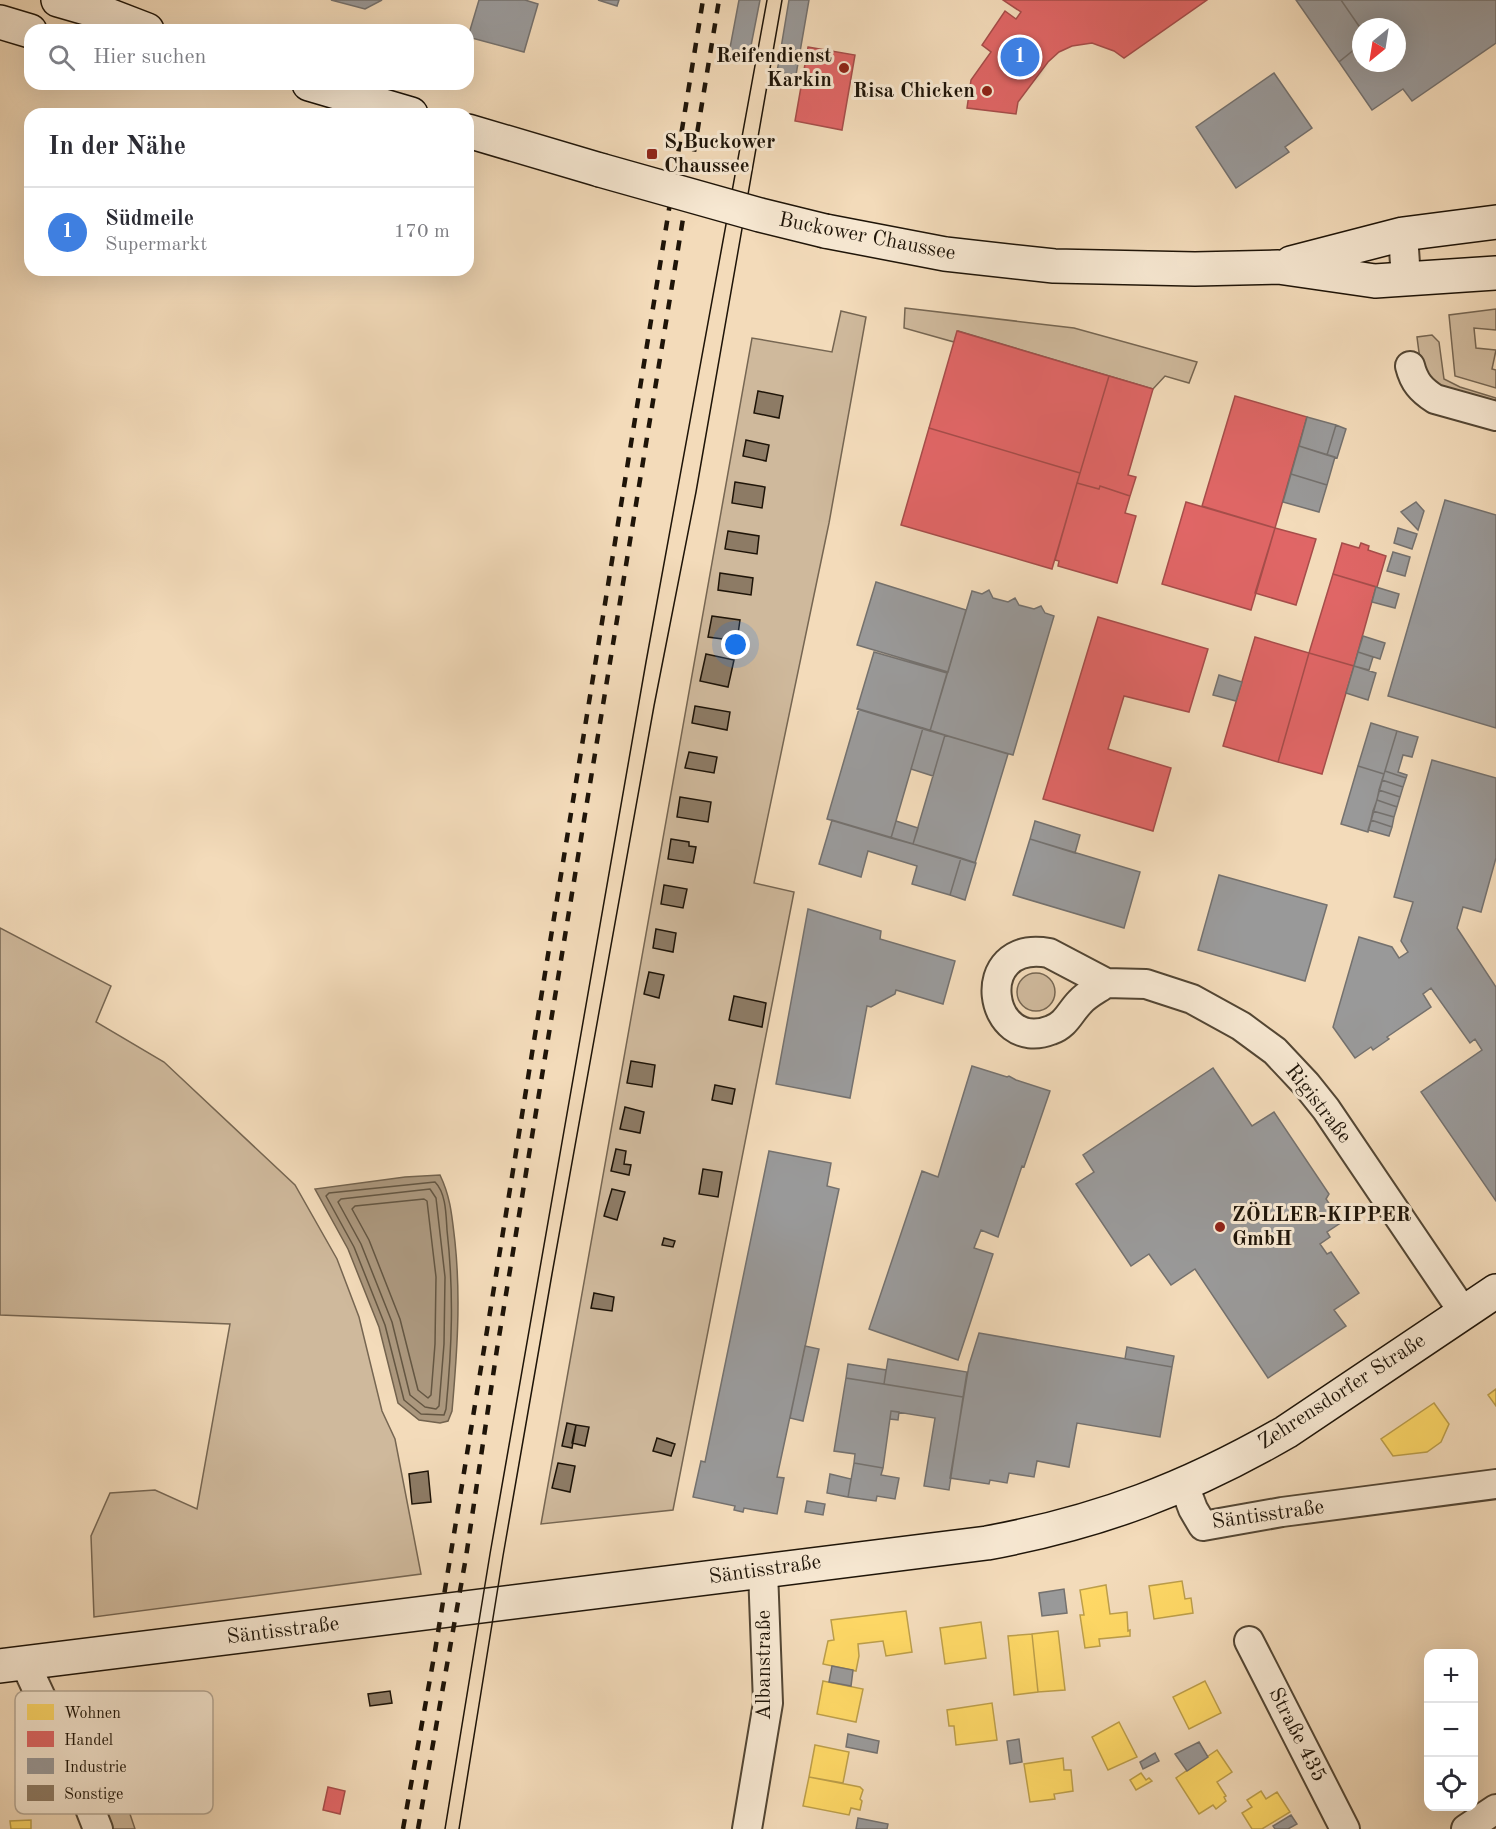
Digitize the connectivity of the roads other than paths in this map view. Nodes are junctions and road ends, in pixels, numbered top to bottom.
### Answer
1 (58, 0) edge
2 (0, 22) edge
3 (131, 24) edge
4 (24, 29) edge
5 (329, 90) edge
6 (391, 108) edge
7 (474, 133) edge
8 (1496, 222) edge
9 (1403, 234) junction
10 (1278, 267) junction
11 (1496, 273) edge
12 (1406, 279) junction
13 (1410, 366) dead end
14 (1496, 416) edge
15 (1106, 983) dead end
16 (1496, 1291) edge
17 (1464, 1313) junction
18 (1496, 1484) edge
19 (1184, 1485) junction
20 (763, 1570) junction
21 (1249, 1641) dead end
22 (12, 1664) edge
23 (28, 1691) edge
24 (1496, 1809) edge
25 (92, 1814) edge
26 (98, 1829) edge
27 (747, 1829) edge
28 (1345, 1829) edge
29 (1466, 1829) edge

1 - 3 street
2 - 4 street
5 - 6 street
7 - 10 street, Buckower Chaussee, bridge
8 - 9 street, Buckower Chaussee
9 - 10 street, Buckower Chaussee
9 - 12 street
10 - 12 street, Buckower Chaussee
11 - 12 street, Buckower Chaussee
13 - 14 street
15 - 17 street, Rigistraße
16 - 17 street, Zehrensdorfer Straße
17 - 19 street, Zehrensdorfer Straße
18 - 19 street, Säntisstraße
19 - 20 street, Säntisstraße
20 - 22 street, Säntisstraße
20 - 27 street, Albanstraße
21 - 28 street, Straße 435
22 - 23 street
24 - 29 street
25 - 26 street

